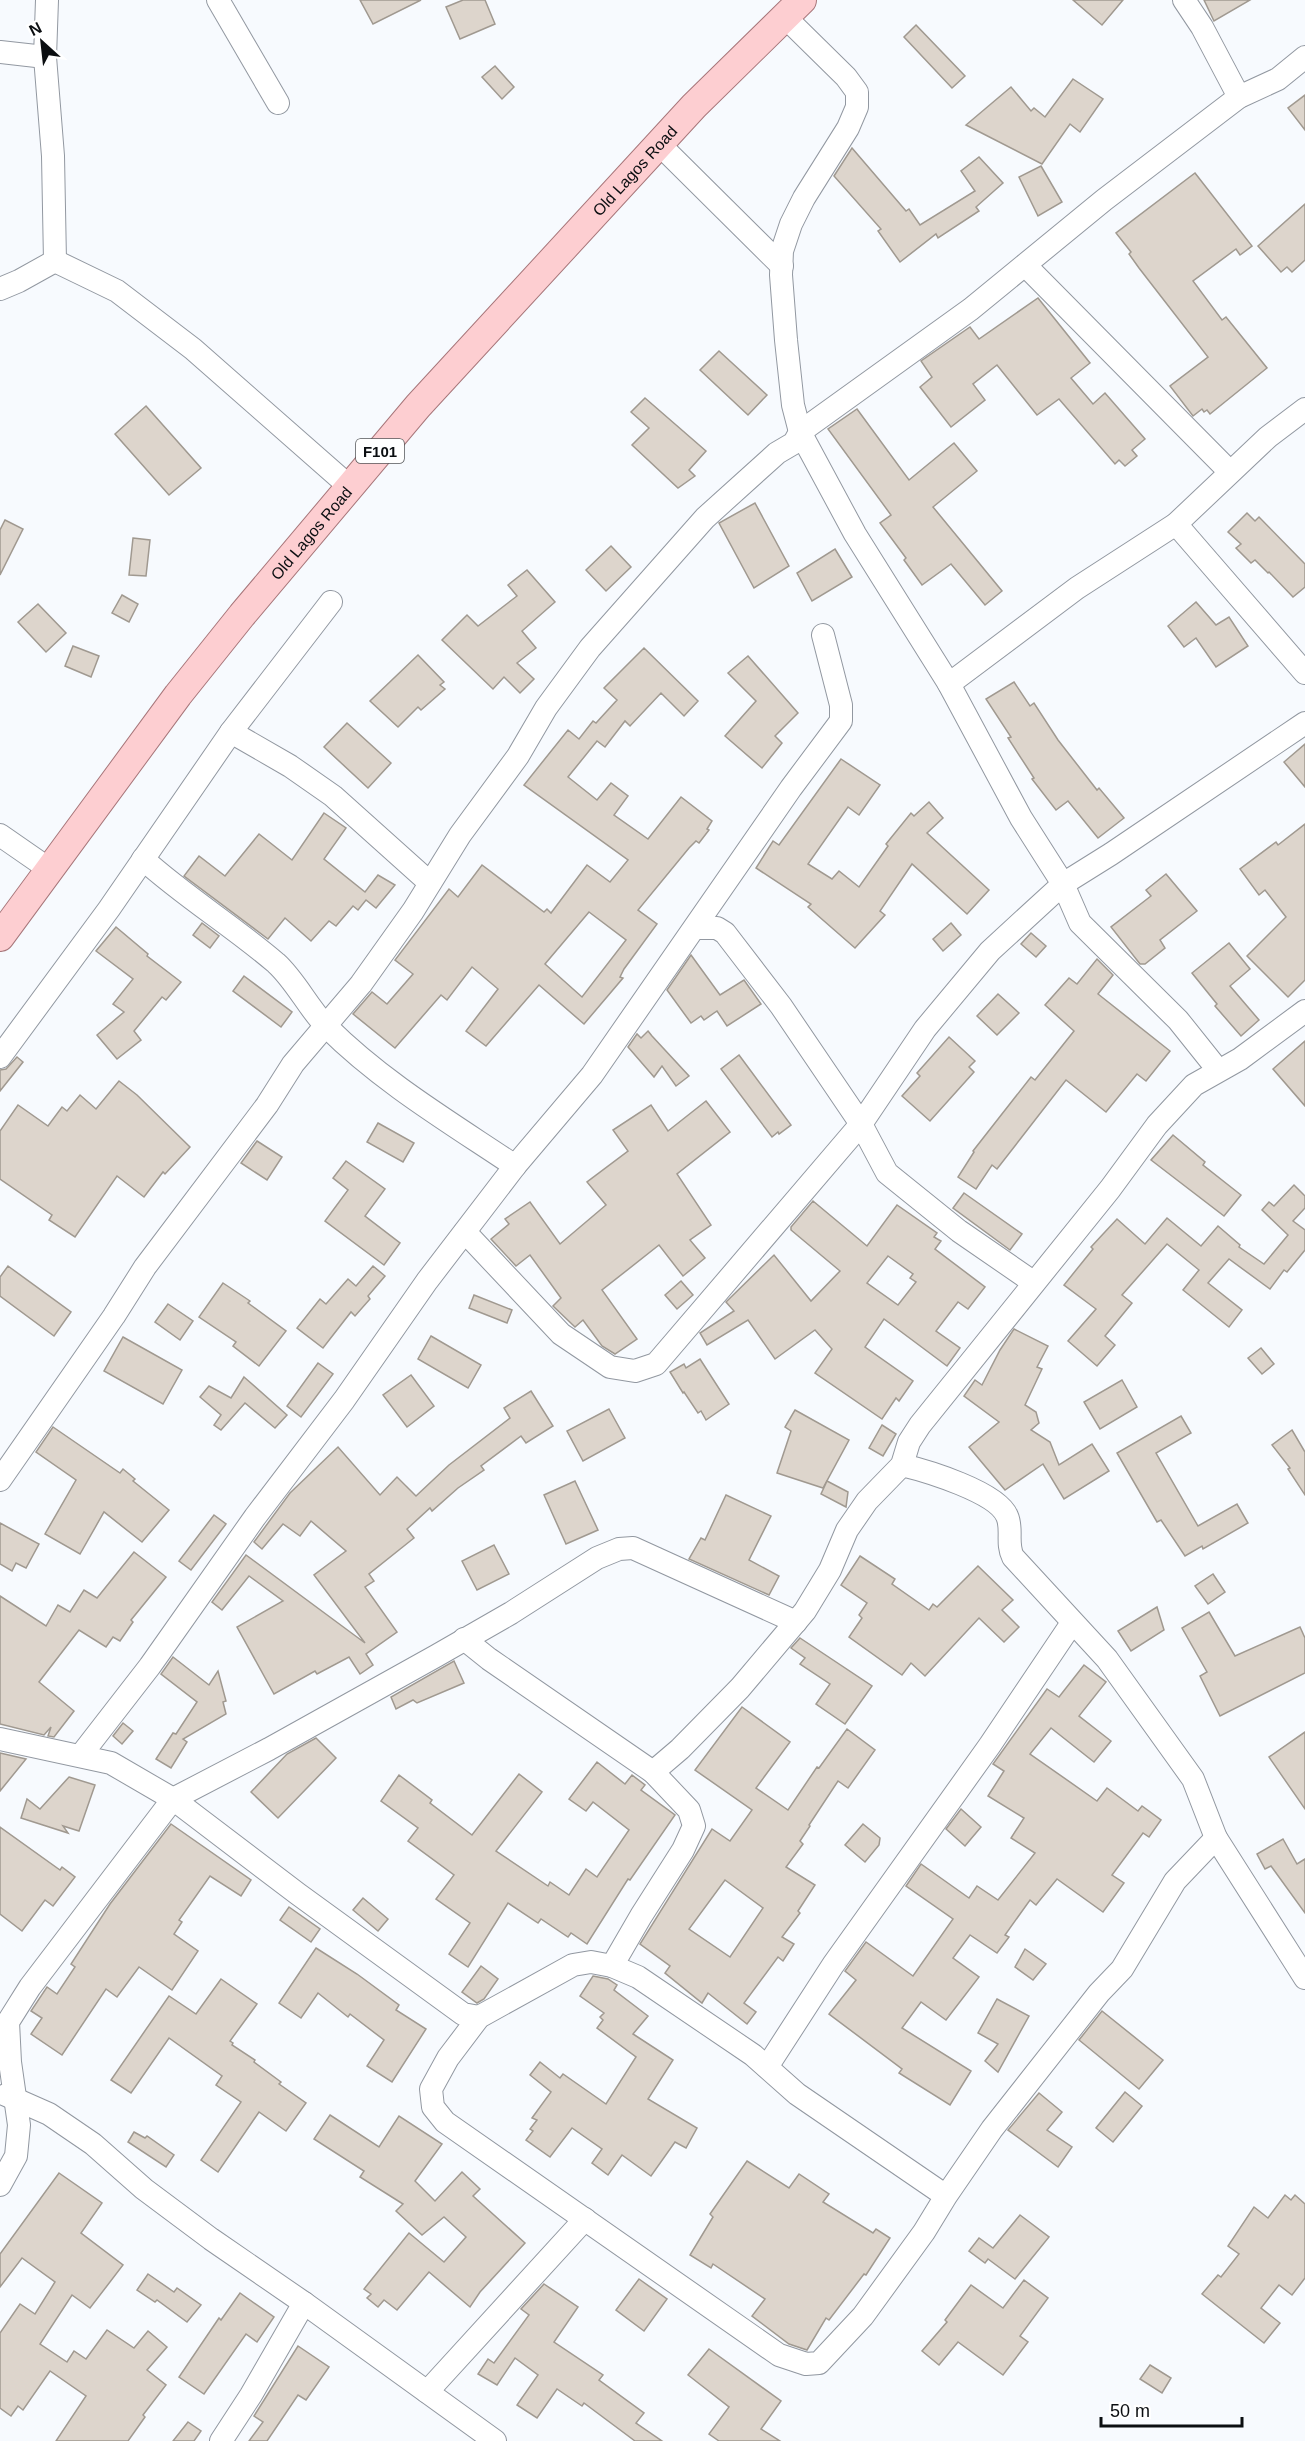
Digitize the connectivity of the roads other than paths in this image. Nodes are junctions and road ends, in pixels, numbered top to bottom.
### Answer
1 (47, 0) edge
2 (218, 0) edge
3 (1184, 0) edge
4 (794, 9) edge
5 (0, 52) edge
6 (45, 57) junction
7 (1305, 57) edge
8 (1239, 97) junction
9 (278, 103) dead end
10 (659, 144) junction
11 (55, 261) junction
12 (782, 266) junction
13 (1026, 266) junction
14 (0, 289) edge
15 (1305, 409) edge
16 (800, 432) junction
17 (1230, 472) junction
18 (350, 487) junction
19 (1176, 524) junction
20 (331, 603) dead end
21 (823, 634) dead end
22 (1305, 673) edge
23 (949, 684) junction
24 (1305, 723) edge
25 (231, 732) junction
26 (0, 835) edge
27 (142, 859) junction
28 (49, 869) junction
29 (430, 883) junction
30 (1062, 884) junction
31 (696, 928) junction
32 (0, 937) edge
33 (1305, 1011) edge
34 (326, 1027) junction
35 (0, 1057) edge
36 (1218, 1070) junction
37 (861, 1124) junction
38 (515, 1166) junction
39 (465, 1232) junction
40 (1033, 1282) junction
41 (902, 1465) junction
42 (0, 1480) edge
43 (796, 1622) junction
44 (1072, 1623) junction
45 (464, 1639) junction
46 (0, 1739) edge
47 (81, 1755) junction
48 (653, 1772) junction
49 (173, 1799) junction
50 (1216, 1838) junction
51 (612, 1966) junction
52 (1305, 1978) edge
53 (479, 2017) junction
54 (4, 2023) edge
55 (767, 2067) junction
56 (8, 2096) edge
57 (0, 2185) edge
58 (945, 2196) junction
59 (585, 2219) junction
60 (304, 2303) junction
61 (427, 2392) junction
62 (221, 2441) edge
63 (495, 2441) edge

1 - 6 street
2 - 9 street
3 - 8 street
4 - 10 main road, Old Lagos Road / F101
4 - 12 street
5 - 6 street
6 - 11 street
7 - 8 street
8 - 13 street
10 - 12 street
10 - 18 main road, Old Lagos Road / F101
11 - 14 street
11 - 18 street
12 - 16 street
13 - 16 street
13 - 17 street
15 - 17 street
16 - 23 street
16 - 29 street
17 - 19 street
18 - 28 main road, Old Lagos Road / F101
19 - 22 street
19 - 23 street
20 - 25 street
21 - 31 street
23 - 30 street
24 - 30 street
25 - 27 street
25 - 29 street
26 - 28 street
27 - 34 street
27 - 35 street
28 - 32 main road, Old Lagos Road / F101
29 - 34 street
30 - 36 street
30 - 37 street
31 - 37 street
31 - 38 street
33 - 36 street
34 - 38 street
34 - 42 street
36 - 40 street
37 - 39 street
37 - 40 street
38 - 39 street
39 - 47 street
40 - 41 street
41 - 43 street
41 - 44 street
43 - 45 street
43 - 48 street
44 - 50 street
44 - 55 street
45 - 48 street
45 - 49 street
46 - 47 street
47 - 49 street
48 - 51 street
49 - 53 street
49 - 54 street
50 - 52 street
50 - 58 street
51 - 53 street
51 - 55 street
53 - 59 street
54 - 56 street
55 - 58 street
56 - 57 street
56 - 60 street
58 - 59 street
59 - 61 street
60 - 61 street
60 - 62 street
61 - 63 street

